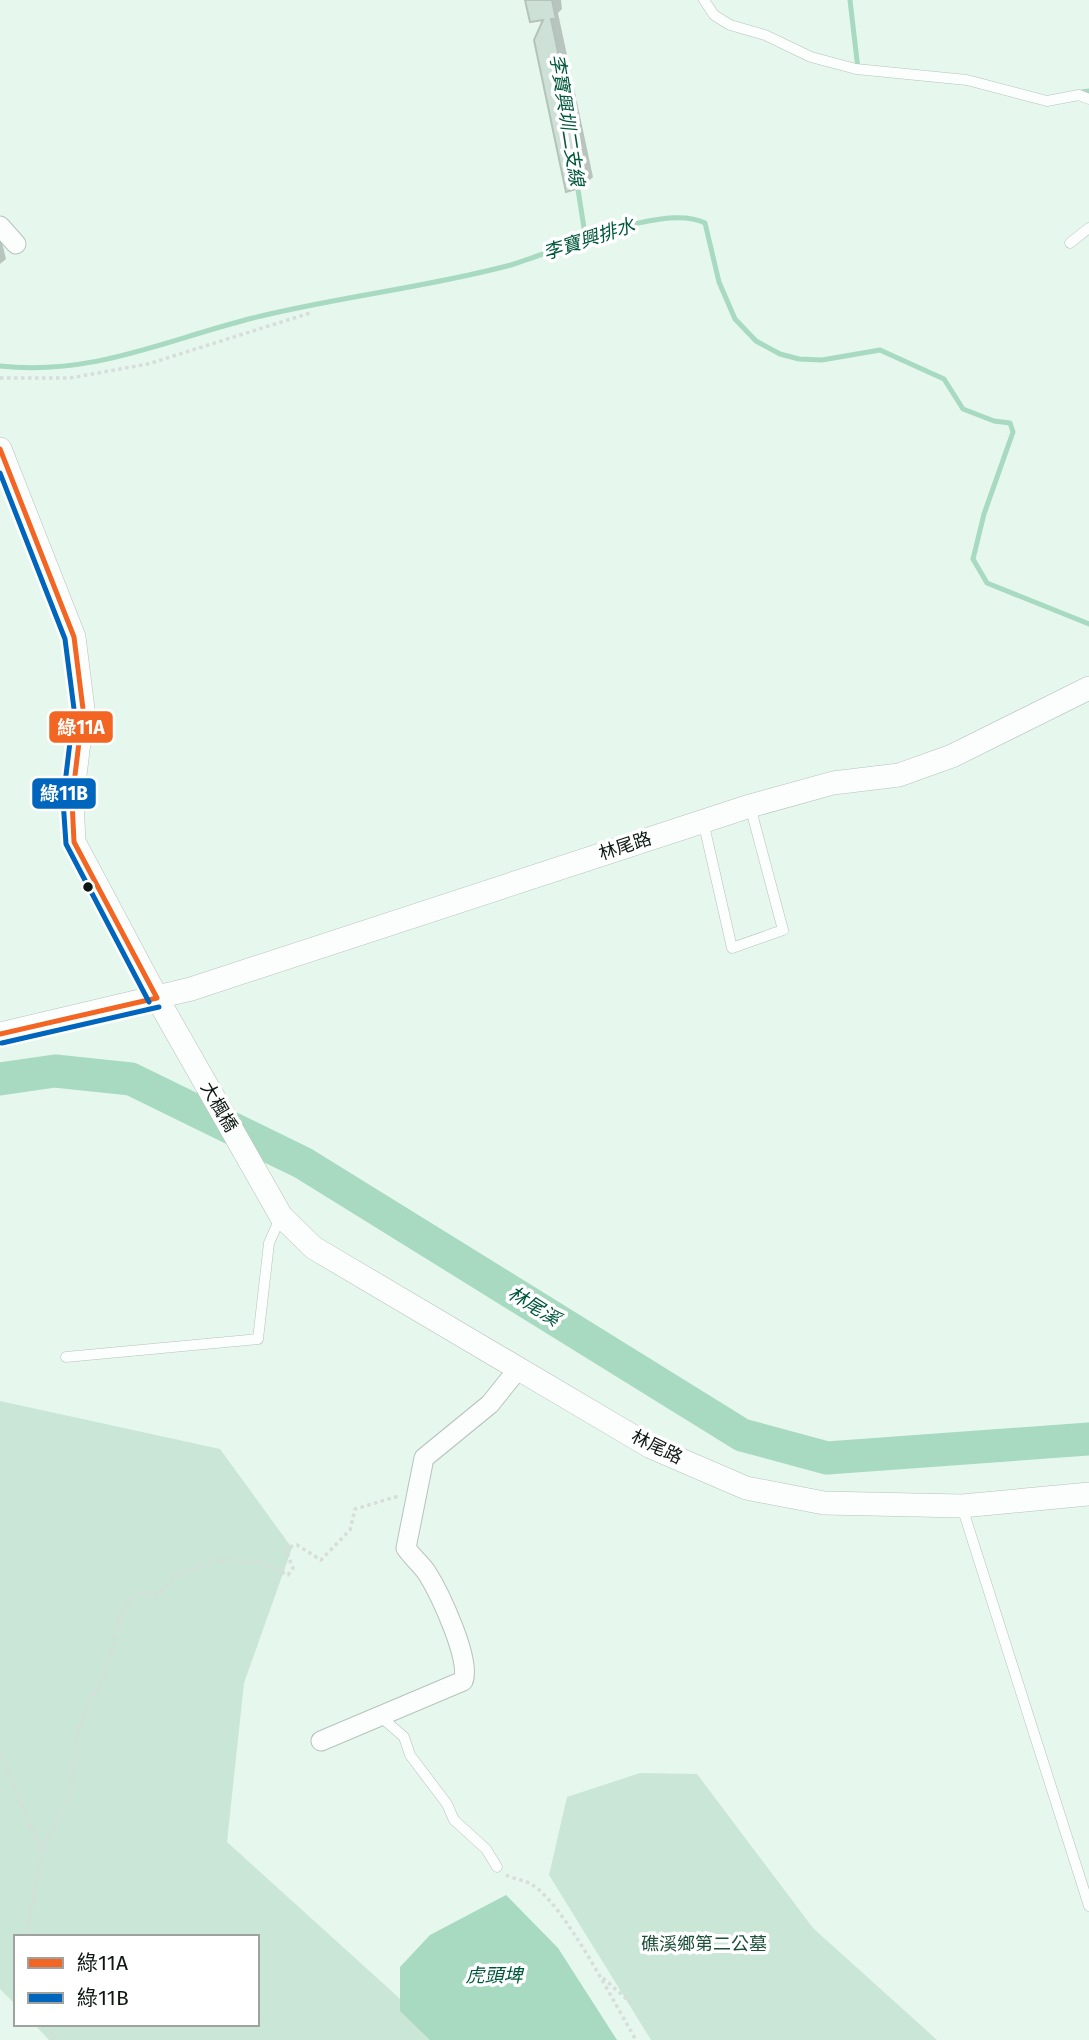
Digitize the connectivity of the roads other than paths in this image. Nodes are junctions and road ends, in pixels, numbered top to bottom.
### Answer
1 (704, 0) edge
2 (1089, 99) edge
3 (0, 226) edge
4 (1089, 228) edge
5 (1070, 243) dead end
6 (16, 244) dead end
7 (0, 449) edge
8 (1089, 688) edge
9 (750, 806) junction
10 (703, 821) junction
11 (157, 998) junction
12 (0, 1034) edge
13 (281, 1216) junction
14 (66, 1357) dead end
15 (518, 1368) junction
16 (1089, 1494) edge
17 (962, 1506) junction
18 (381, 1717) junction
19 (321, 1741) dead end
20 (497, 1867) road end
21 (1089, 1906) edge

1 - 2 lane
3 - 6 street
4 - 5 lane
7 - 11 street
8 - 9 street, 林尾路
9 - 10 street, 林尾路
9 - 10 lane
10 - 11 street, 林尾路
11 - 12 street, 林尾路
11 - 13 street, 大楓橋
13 - 14 lane
13 - 15 street, 林尾路
15 - 17 street, 林尾路
15 - 18 street
16 - 17 street, 林尾路
17 - 21 lane
18 - 19 street
18 - 20 lane

